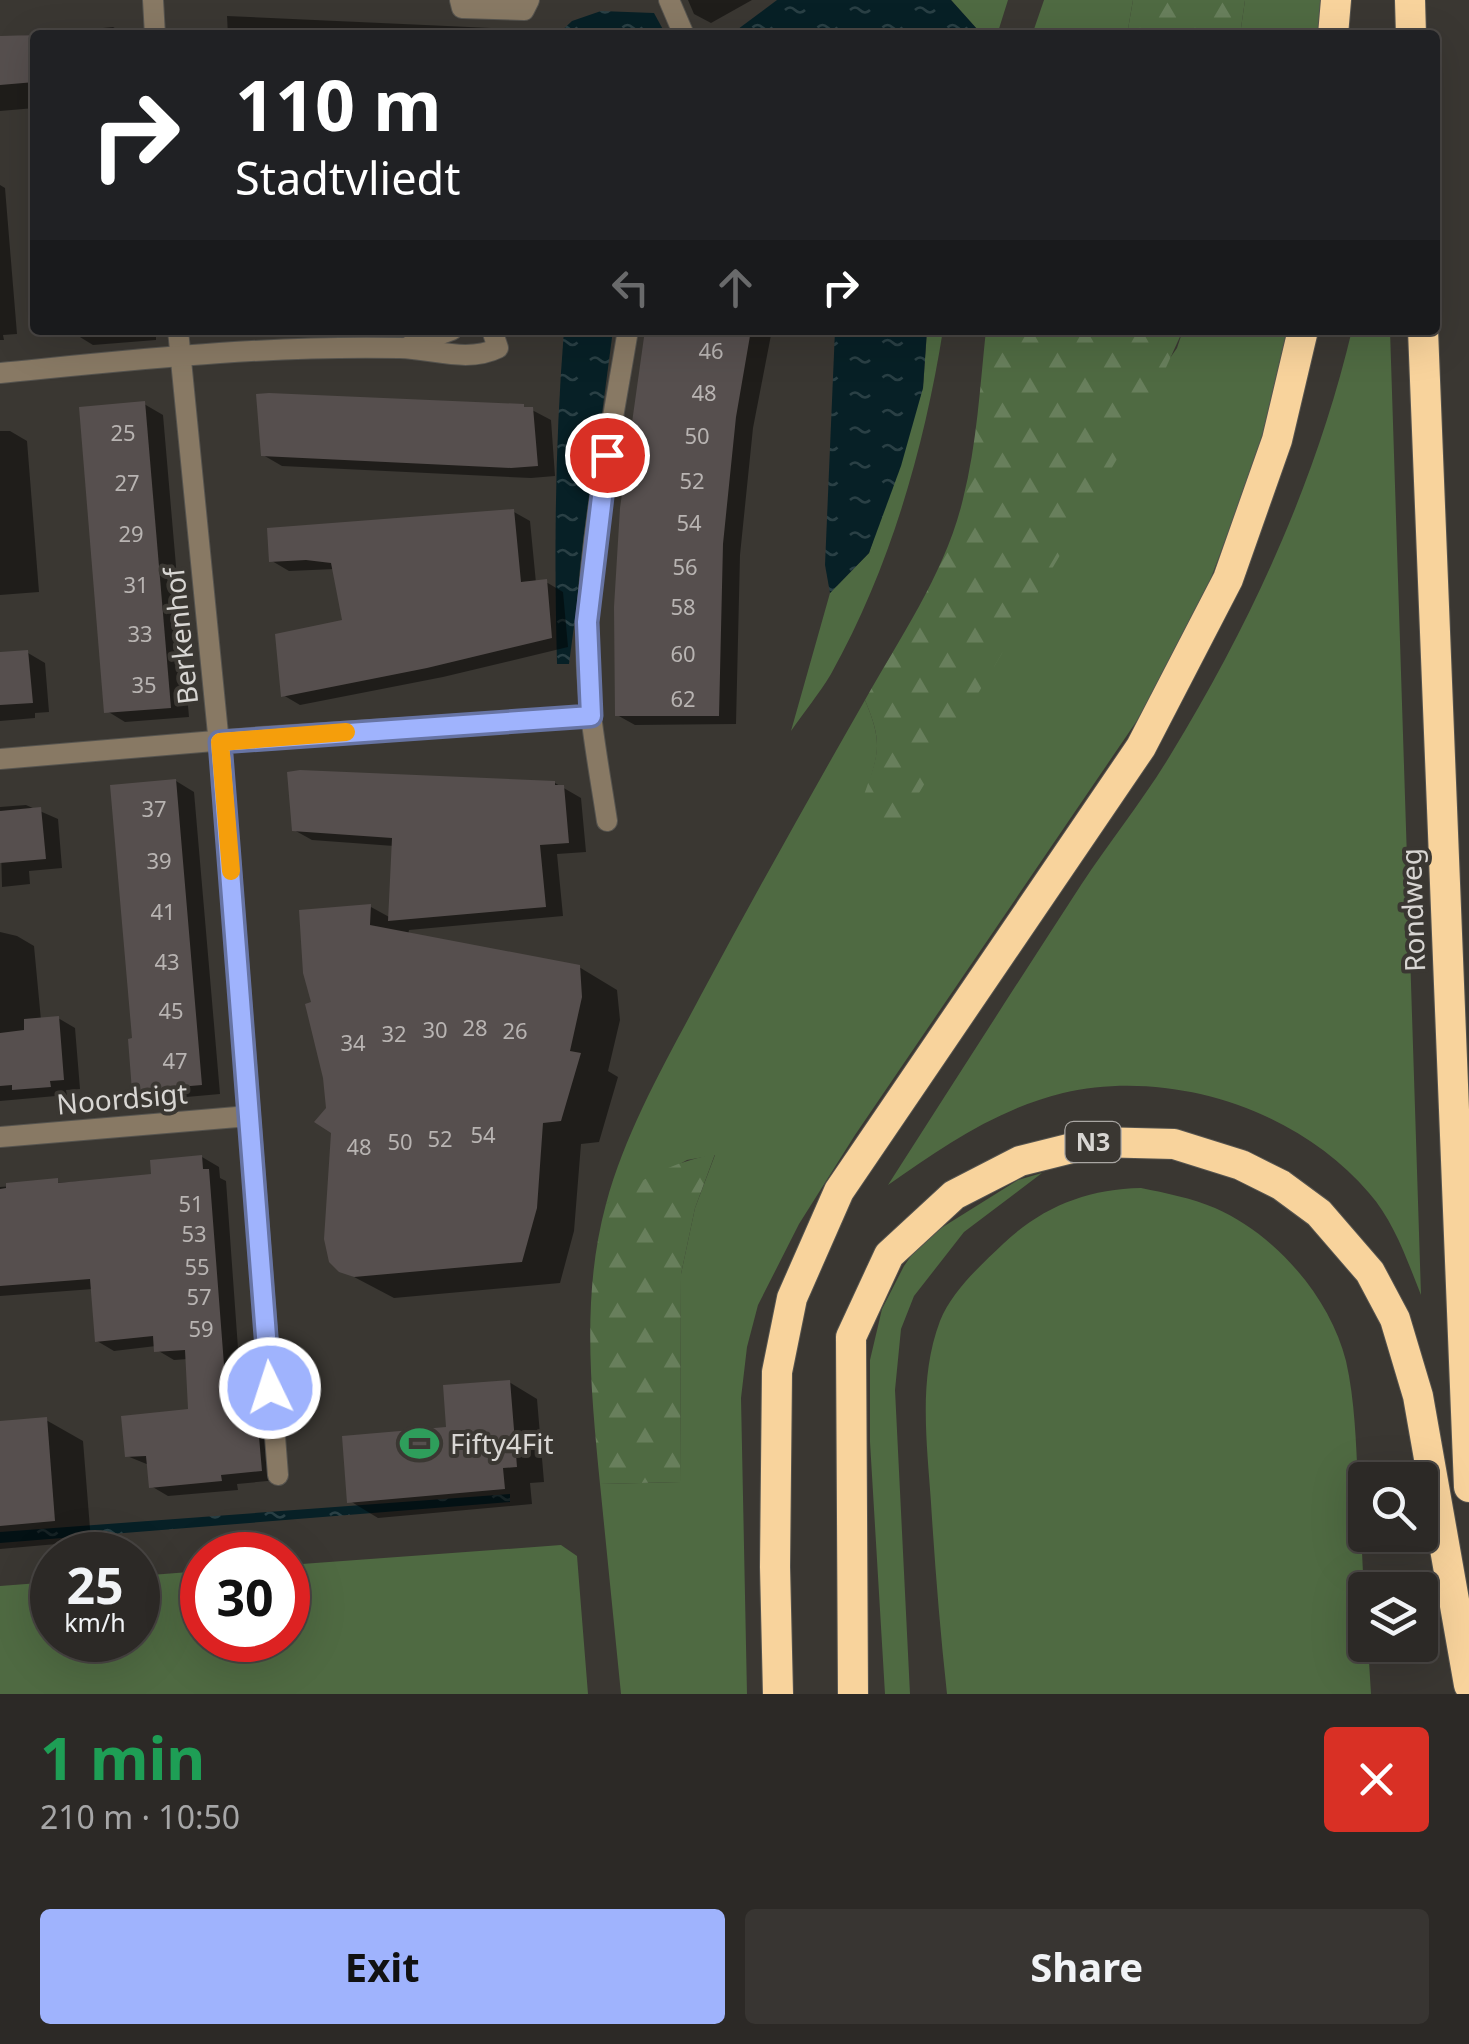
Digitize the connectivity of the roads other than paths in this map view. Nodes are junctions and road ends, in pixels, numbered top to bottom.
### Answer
1 (152, 0) edge
2 (460, 0) edge
3 (528, 0) edge
4 (669, 0) edge
5 (1336, 0) edge
6 (1410, 0) edge
7 (155, 30) edge
8 (682, 30) edge
9 (1333, 30) edge
10 (1411, 30) edge
11 (178, 335) edge
12 (438, 335) edge
13 (494, 335) edge
14 (627, 335) edge
15 (1302, 335) edge
16 (1423, 335) edge
17 (402, 348) junction
18 (180, 356) junction
19 (0, 373) edge
20 (591, 716) junction
21 (220, 742) junction
22 (0, 759) edge
23 (608, 820) dead end
24 (249, 1116) junction
25 (0, 1137) edge
26 (278, 1475) dead end
27 (1469, 1487) edge
28 (1469, 1685) edge
29 (778, 1694) edge
30 (853, 1694) edge

1 - 7 street
2 - 3 street
4 - 8 street
5 - 9 highway
6 - 10 highway
11 - 18 street, Berkenhof
12 - 17 street
13 - 17 street
14 - 20 street
15 - 29 highway
16 - 27 highway, Rondweg
17 - 18 street
18 - 19 street
18 - 21 street, Berkenhof
20 - 21 street
20 - 23 street
21 - 22 street
21 - 24 street, Berkenhof
24 - 25 street, Noordsigt
24 - 26 street, Berkenhof
28 - 30 highway, N3

